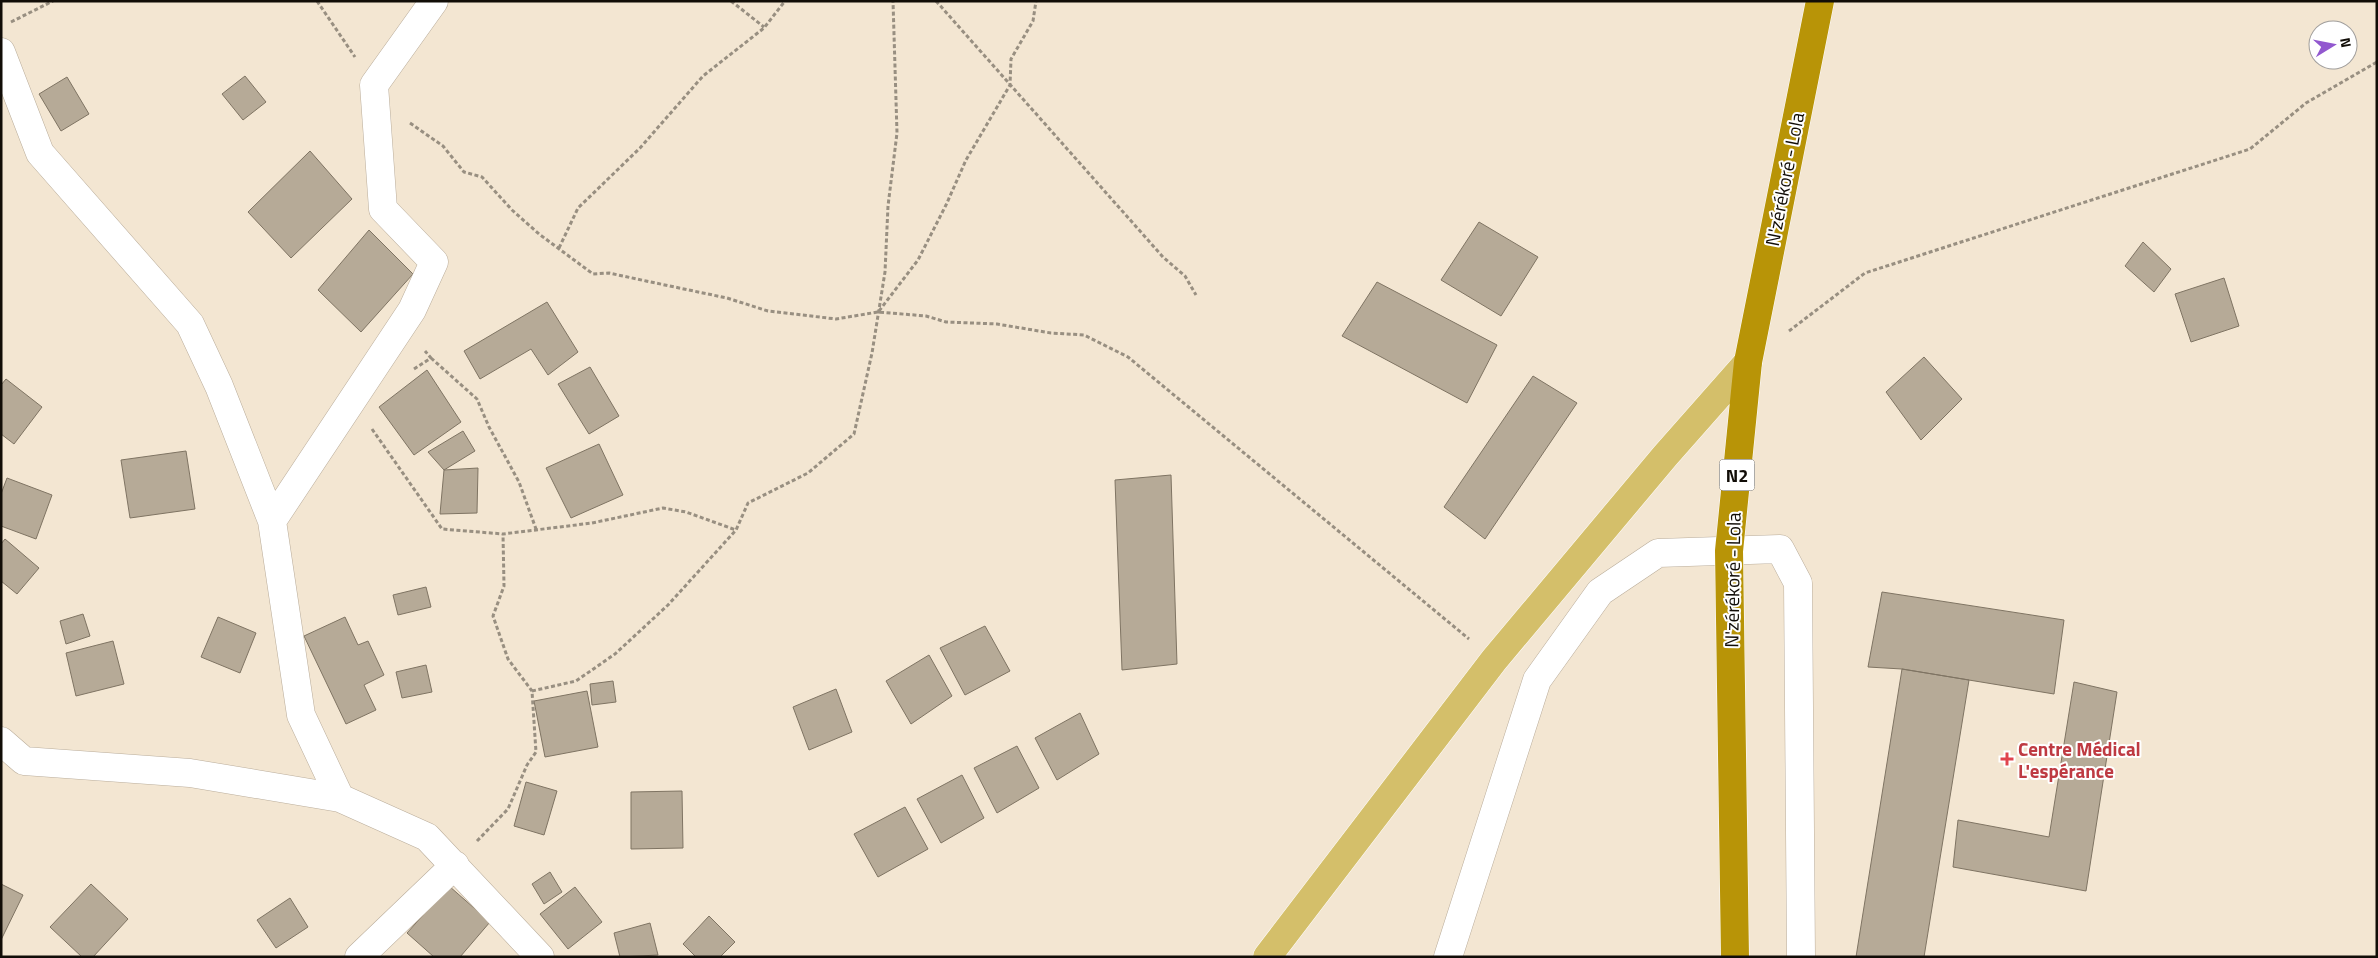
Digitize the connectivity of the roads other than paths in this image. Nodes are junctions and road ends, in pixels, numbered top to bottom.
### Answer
1 (434, 1) edge
2 (1820, 1) edge
3 (1, 52) edge
4 (1748, 362) junction
5 (272, 521) junction
6 (1729, 551) junction
7 (1, 742) edge
8 (340, 798) junction
9 (455, 866) junction
10 (359, 957) edge
11 (540, 957) edge
12 (1267, 957) edge
13 (1448, 957) edge
14 (1735, 957) edge
15 (1800, 957) edge

1 - 5 street
2 - 4 highway, N'zérékoré - Lola / N2
3 - 5 street
4 - 6 highway, N'zérékoré - Lola / N2
4 - 12 main road
5 - 8 street
6 - 13 street
6 - 14 highway, N'zérékoré - Lola / N2
6 - 15 street
7 - 8 street
8 - 9 street
9 - 10 street
9 - 11 street

